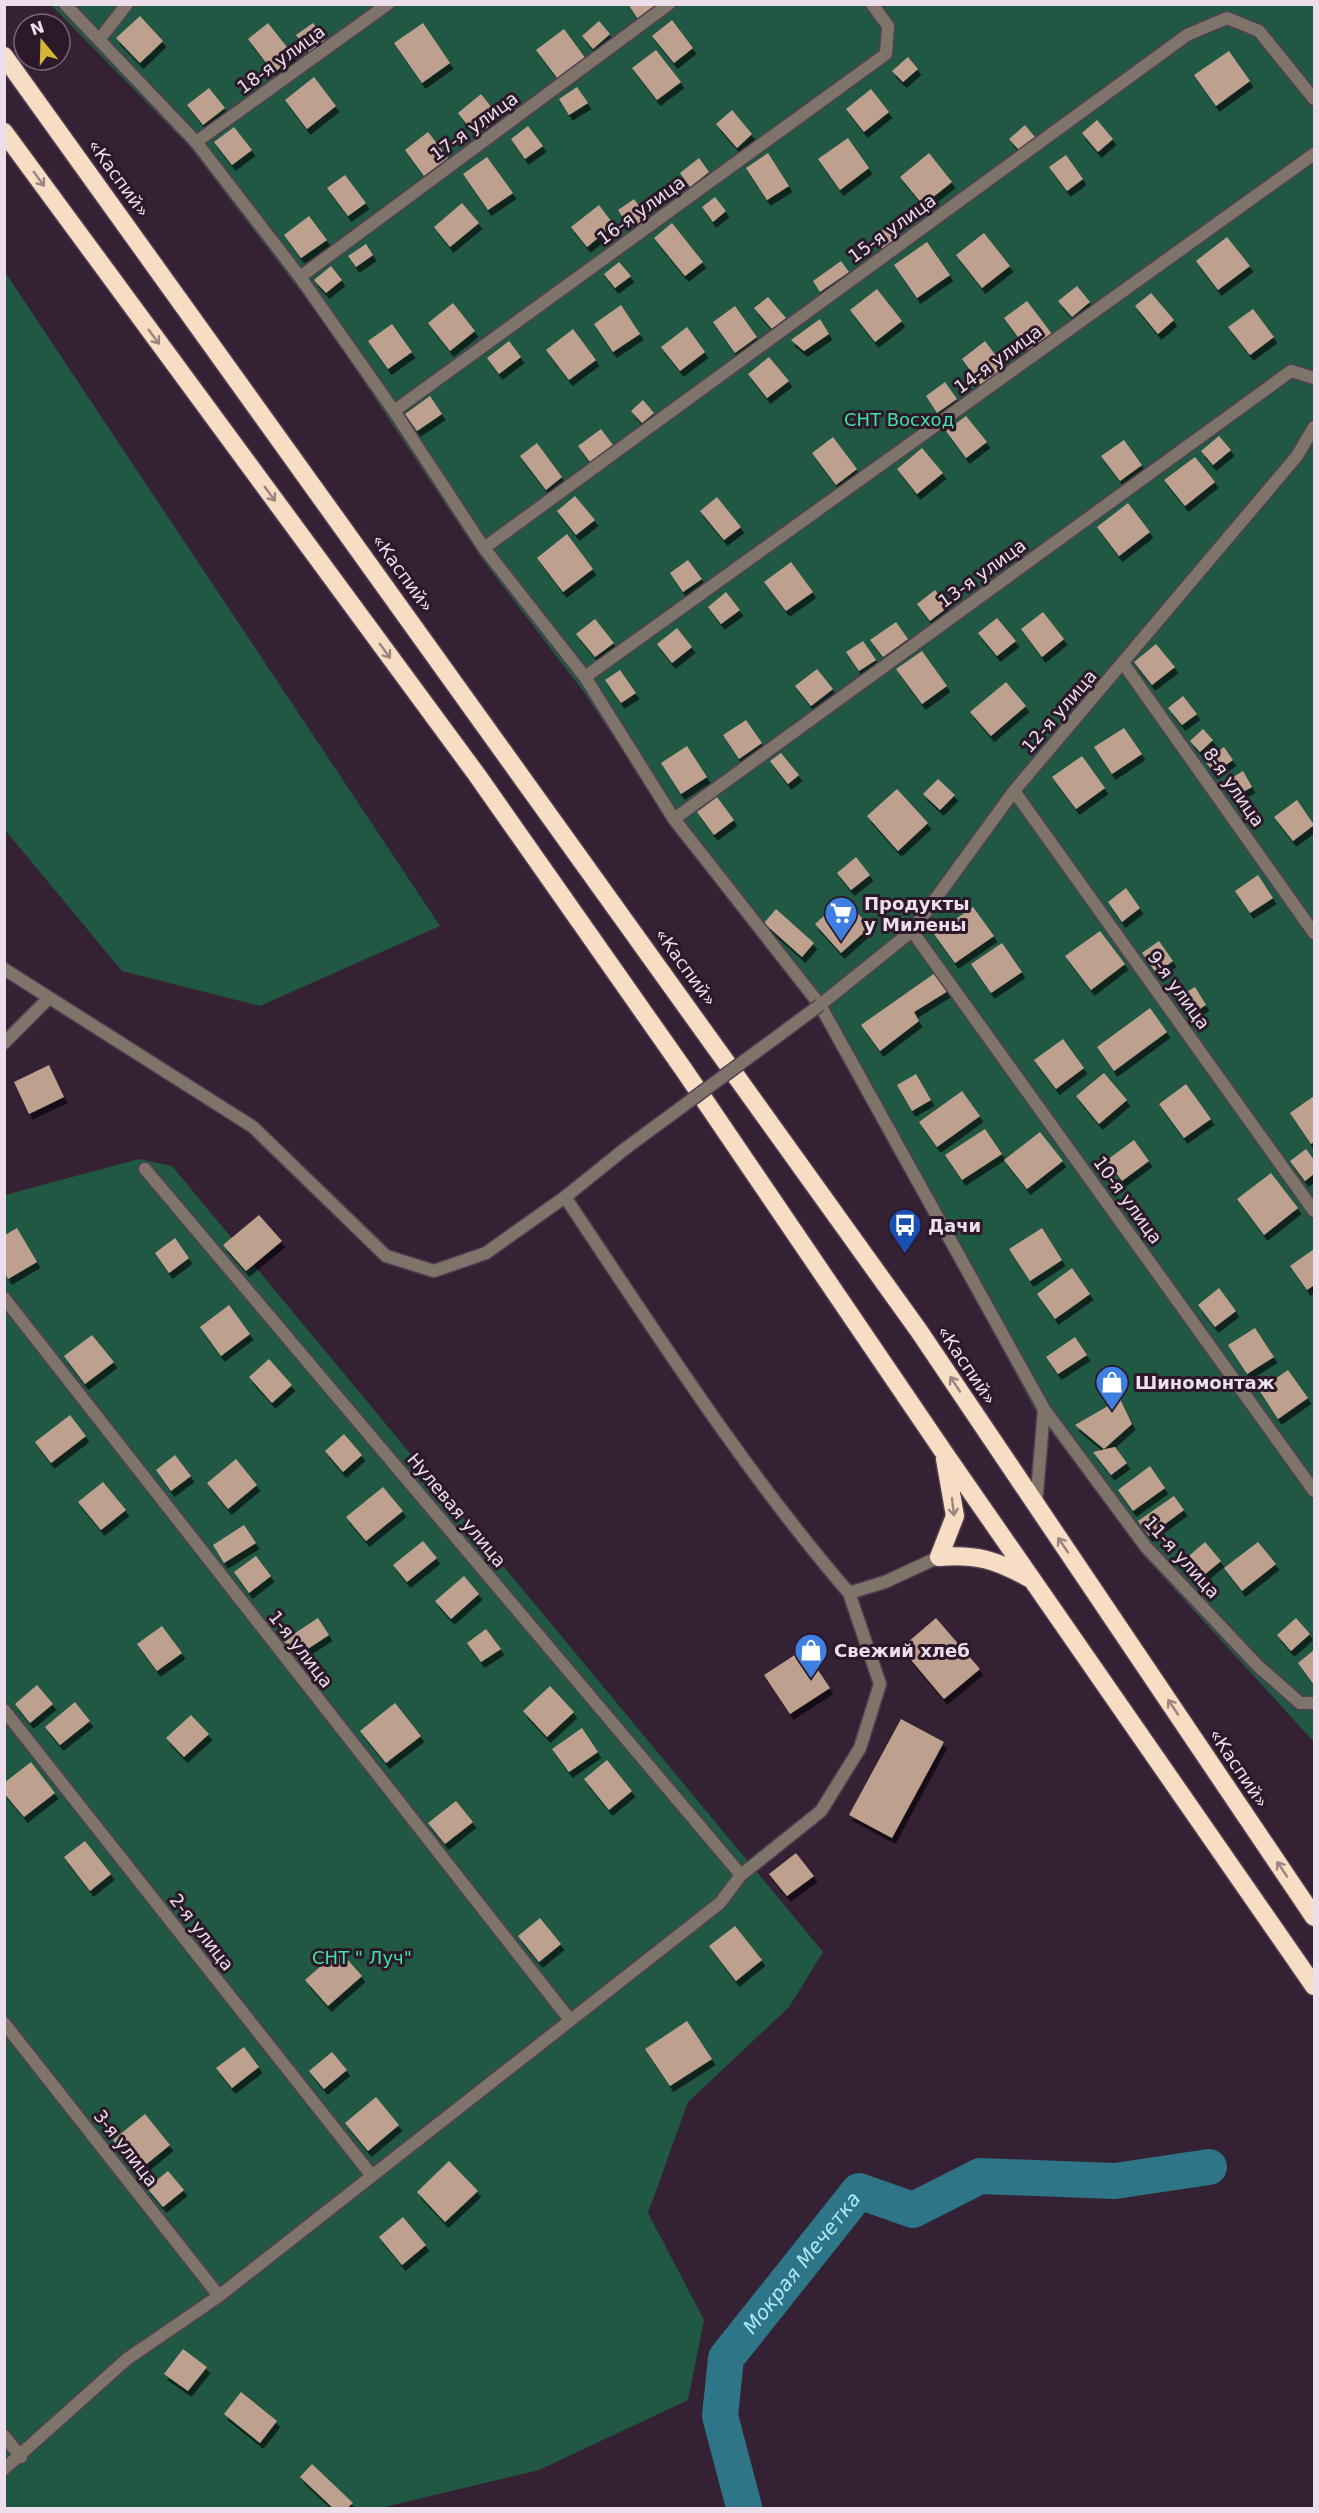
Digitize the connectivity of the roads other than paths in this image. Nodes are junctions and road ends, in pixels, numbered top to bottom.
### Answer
1 (65, 4) edge
2 (127, 4) edge
3 (388, 4) edge
4 (669, 4) edge
5 (872, 4) edge
6 (99, 40) junction
7 (4, 56) edge
8 (1314, 99) edge
9 (4, 132) edge
10 (196, 142) junction
11 (1314, 154) edge
12 (300, 277) junction
13 (1314, 378) edge
14 (394, 411) junction
15 (1314, 427) edge
16 (484, 549) junction
17 (1124, 663) junction
18 (585, 678) junction
19 (1014, 791) junction
20 (674, 819) junction
21 (912, 931) junction
22 (1314, 933) edge
23 (4, 969) edge
24 (49, 998) junction
25 (820, 1005) junction
26 (4, 1043) edge
27 (145, 1169) dead end
28 (565, 1197) junction
29 (1314, 1211) edge
30 (4, 1298) edge
31 (1044, 1409) junction
32 (945, 1454) junction
33 (1314, 1491) edge
34 (1036, 1505) junction
35 (939, 1557) junction
36 (1033, 1580) junction
37 (849, 1593) junction
38 (1314, 1703) edge
39 (4, 1710) edge
40 (741, 1875) junction
41 (1314, 1917) edge
42 (1314, 1986) edge
43 (570, 2020) junction
44 (4, 2023) edge
45 (372, 2176) junction
46 (219, 2296) junction
47 (4, 2436) edge
48 (21, 2457) junction
49 (4, 2469) edge

1 - 6 street, 11-я улица
2 - 6 street
3 - 10 street, 18-я улица
4 - 12 street, 17-я улица
5 - 14 street, 16-я улица
6 - 10 street, 11-я улица
34 -> 7 highway, «Каспий»
8 - 16 street, 15-я улица
9 -> 32 highway
10 - 12 street, 11-я улица
11 - 18 street, 14-я улица
12 - 14 street, 11-я улица
13 - 20 street, 13-я улица
14 - 16 street, 11-я улица
15 - 17 street, 12-я улица
16 - 18 street, 11-я улица
17 - 19 street, 12-я улица
17 - 22 street, 8-я улица
18 - 20 street, 11-я улица
19 - 21 street, 12-я улица
19 - 29 street, 9-я улица
20 - 25 street, 11-я улица
21 - 25 street, 12-я улица
21 - 33 street, 10-я улица
23 - 24 street, 12-я улица
24 - 26 street
24 - 28 street, 12-я улица
25 - 28 street, 12-я улица, bridge
25 - 31 street, 11-я улица
27 - 40 street, Нулевая улица
28 - 37 street
30 - 43 street, 1-я улица
31 - 34 street
31 - 38 street, 11-я улица
32 -> 35 highway
32 - 36 highway
41 -> 34 highway, «Каспий»
35 - 36 highway
35 - 37 street
36 - 42 highway
37 - 40 street
39 - 45 street, 2-я улица
40 - 43 street
43 - 45 street
44 - 46 street, 3-я улица
45 - 46 street
46 - 48 street
47 - 48 street
48 - 49 street

